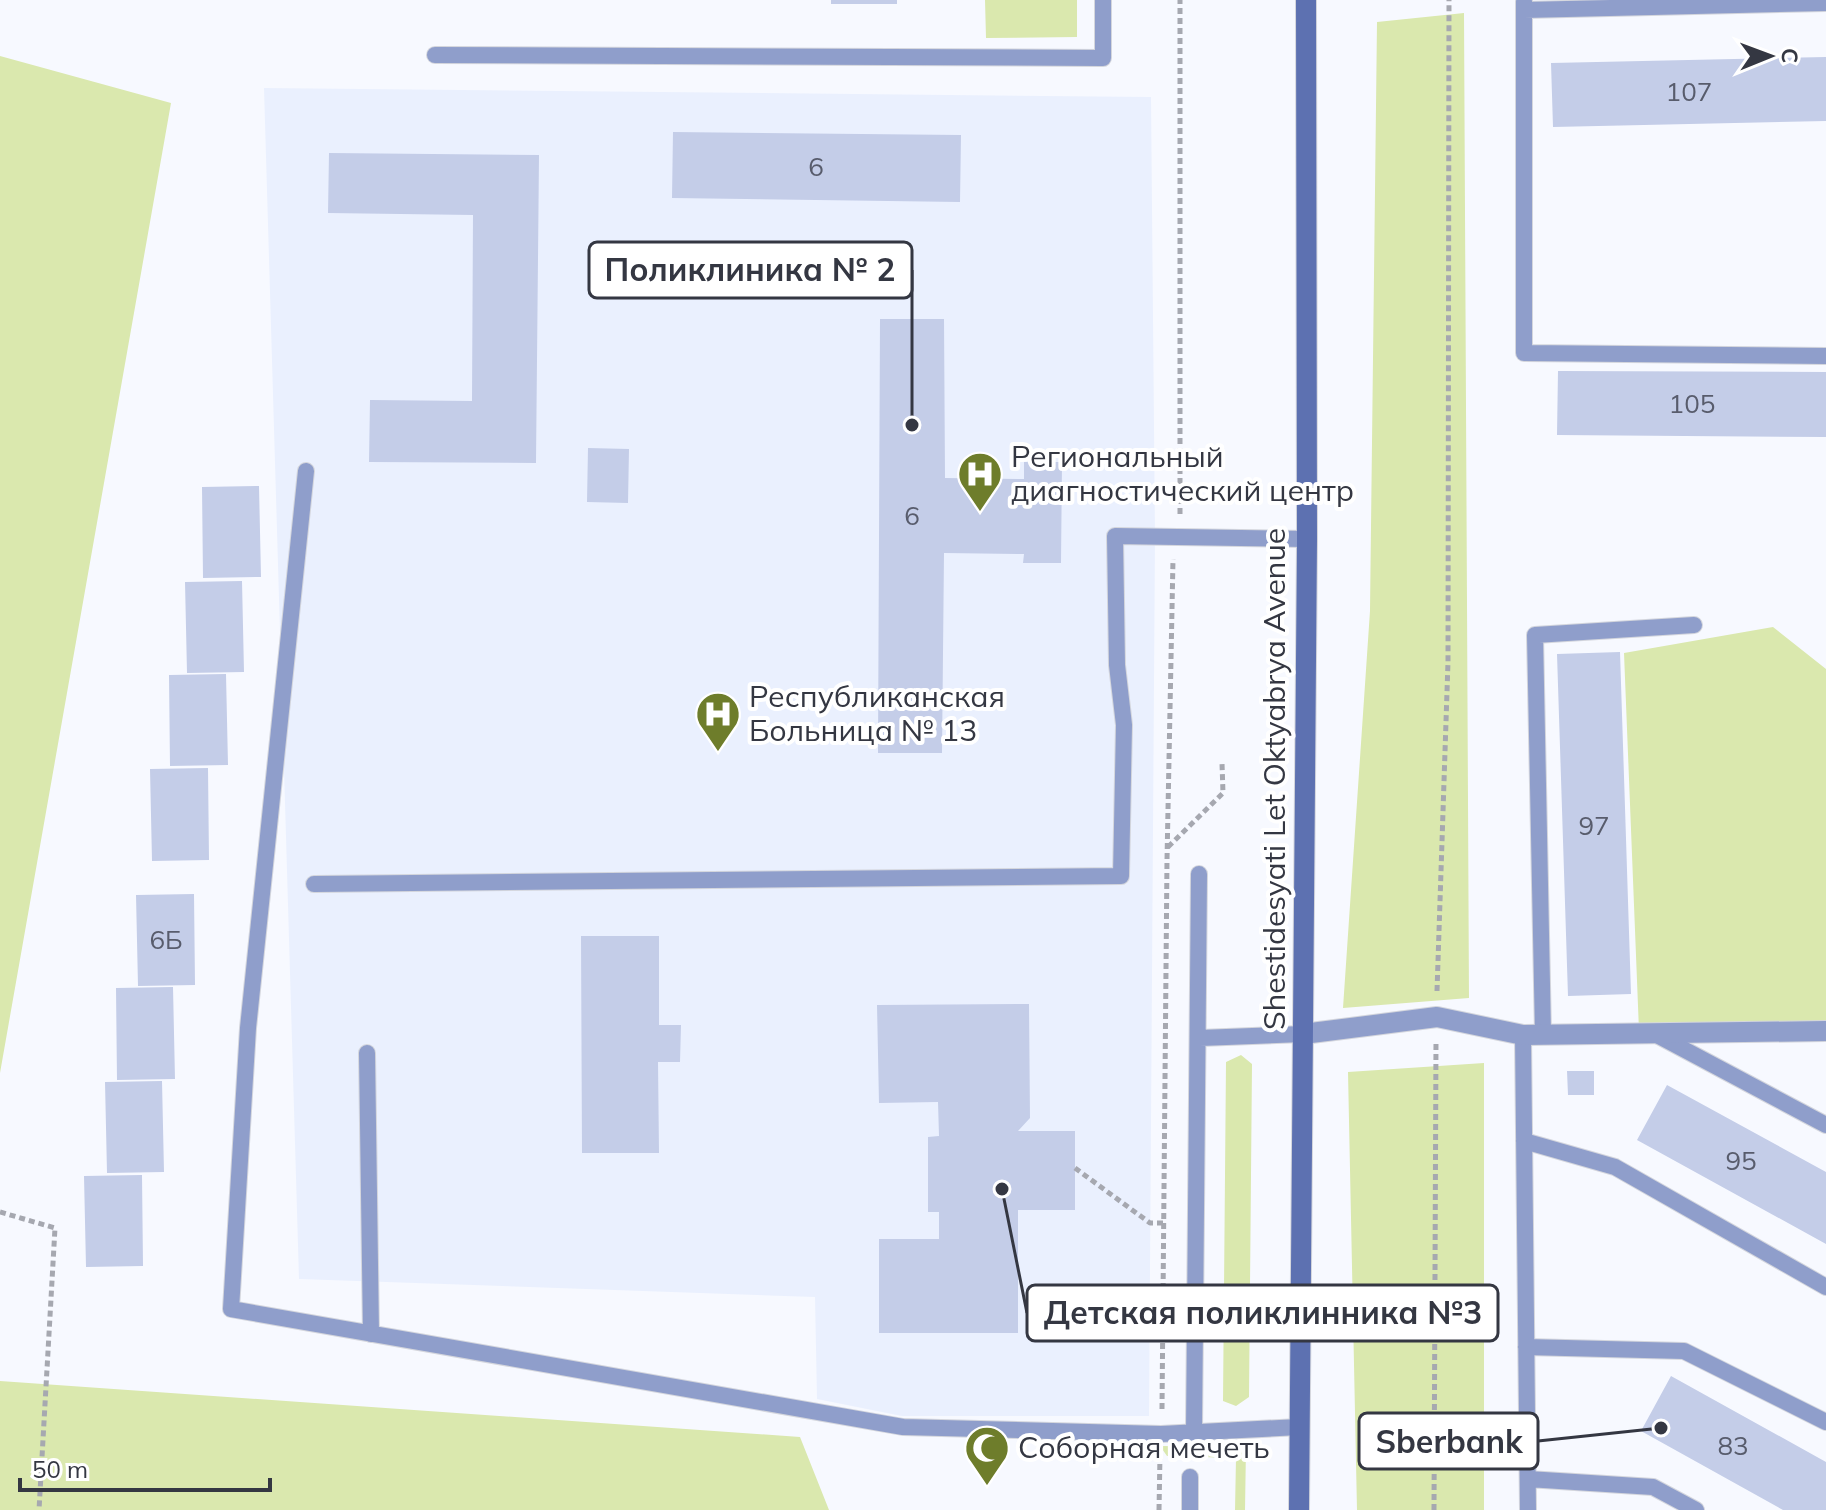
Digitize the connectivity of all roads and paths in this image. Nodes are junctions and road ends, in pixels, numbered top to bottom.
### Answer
1 (1103, 0) edge
2 (1180, 0) edge
3 (1306, 0) edge
4 (1449, 0) edge
5 (1826, 3) edge
6 (1524, 5) edge
7 (435, 55) dead end
8 (1826, 356) edge
9 (306, 471) dead end
10 (1180, 537) junction
11 (1307, 539) junction
12 (1694, 625) dead end
13 (1222, 763) dead end
14 (1167, 848) junction
15 (1199, 874) dead end
16 (314, 884) dead end
17 (1437, 1017) junction
18 (1826, 1031) edge
19 (1654, 1033) junction
20 (1303, 1034) junction
21 (1533, 1035) junction
22 (1200, 1038) junction
23 (367, 1053) dead end
24 (1826, 1125) edge
25 (1524, 1141) junction
26 (1075, 1168) dead end
27 (0, 1212) edge
28 (1165, 1223) junction
29 (1826, 1287) edge
30 (371, 1334) junction
31 (1526, 1347) junction
32 (1826, 1422) edge
33 (1299, 1427) junction
34 (1194, 1433) junction
35 (1161, 1434) junction
36 (1190, 1477) dead end
37 (1528, 1479) junction
38 (39, 1510) edge
39 (1159, 1510) edge
40 (1190, 1510) edge
41 (1299, 1510) edge
42 (1434, 1510) edge
43 (1528, 1510) edge
44 (1696, 1510) edge

1 - 7 lane
2 - 10 path
3 - 11 main road, Shestidesyati Let Oktyabrya Avenue
4 - 17 path
5 - 6 lane
6 - 8 lane
9 - 30 lane
10 - 11 lane
10 - 14 path
10 - 16 lane
11 - 20 main road, Shestidesyati Let Oktyabrya Avenue
12 - 21 lane
13 - 14 path
14 - 28 path
15 - 22 lane
17 - 20 street
17 - 21 street
17 - 42 path
18 - 19 street
19 - 21 street
19 - 24 lane
20 - 22 lane
20 - 33 main road, Shestidesyati Let Oktyabrya Avenue
21 - 25 lane
22 - 34 lane
23 - 30 lane
25 - 29 lane
25 - 31 lane
26 - 28 path
27 - 38 path
28 - 35 path
30 - 35 lane
31 - 32 lane
31 - 37 lane
33 - 34 lane
33 - 41 main road, Shestidesyati Let Oktyabrya Avenue
34 - 35 lane
35 - 39 path
36 - 40 lane
37 - 43 lane
37 - 44 lane

